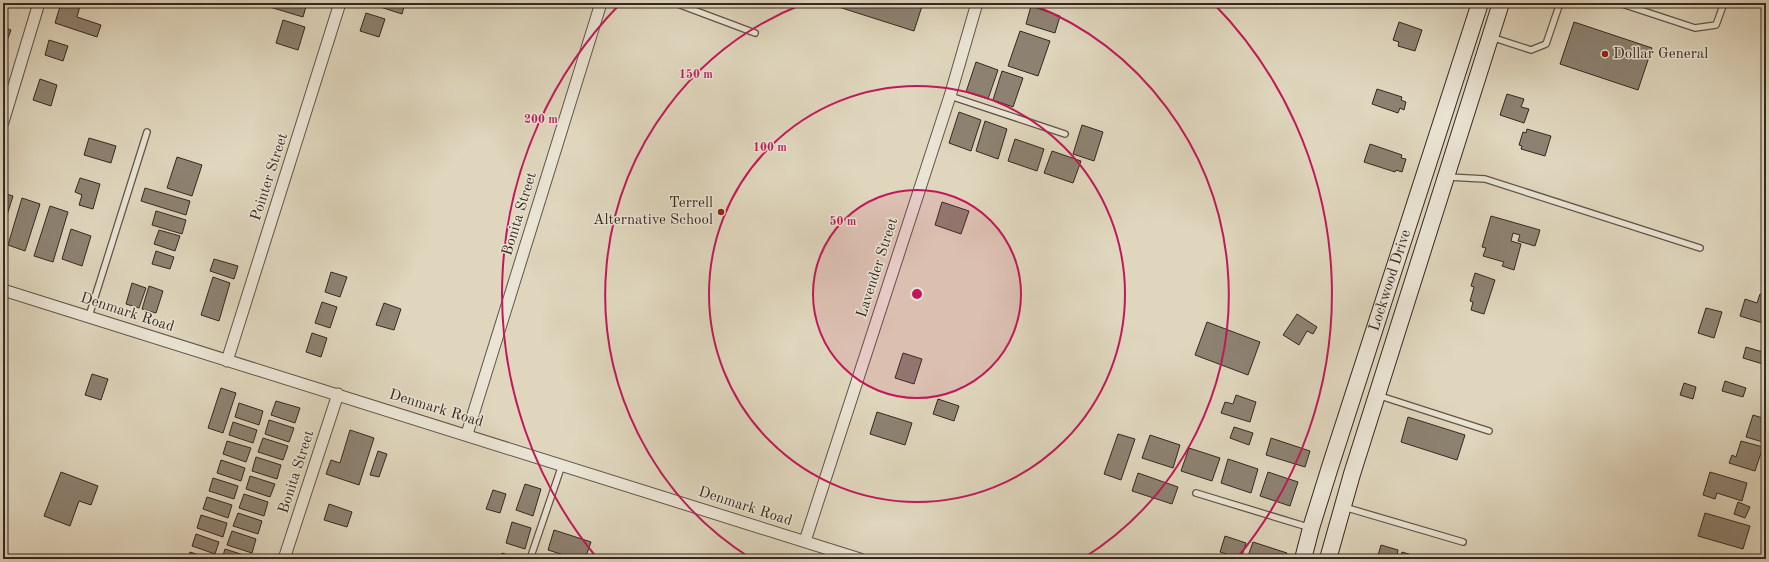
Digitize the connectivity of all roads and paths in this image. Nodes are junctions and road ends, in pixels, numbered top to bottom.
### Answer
1 (39, 3) edge
2 (340, 3) edge
3 (601, 3) edge
4 (675, 3) edge
5 (977, 3) edge
6 (1480, 3) edge
7 (1501, 3) edge
8 (1560, 3) edge
9 (1618, 3) edge
10 (1724, 3) edge
11 (755, 32) dead end
12 (1491, 37) junction
13 (950, 96) junction
14 (3, 122) edge
15 (147, 132) dead end
16 (1065, 134) dead end
17 (1426, 171) junction
18 (1447, 177) junction
19 (1700, 248) dead end
20 (3, 290) edge
21 (89, 316) junction
22 (228, 361) junction
23 (338, 394) junction
24 (1377, 395) junction
25 (1489, 431) dead end
26 (467, 434) junction
27 (562, 465) junction
28 (1330, 467) junction
29 (1352, 474) junction
30 (1196, 493) dead end
31 (1342, 506) junction
32 (1311, 528) junction
33 (805, 542) junction
34 (1463, 542) dead end
35 (284, 559) edge
36 (530, 559) edge
37 (860, 559) edge
38 (1303, 559) edge
39 (1328, 559) edge

1 - 14 street
2 - 22 street, Pointer Street
3 - 26 street, Bonita Street
4 - 11 lane
5 - 13 street, Lavender Street
6 - 17 main road, Lockwood Drive
7 - 12 main road, Lockwood Drive
8 - 12 lane
9 - 10 lane
12 - 18 main road, Lockwood Drive
13 - 16 lane
13 - 33 street, Lavender Street
15 - 21 lane
17 - 18 main road
17 - 28 main road, Lockwood Drive
18 - 19 lane
18 - 24 main road, Lockwood Drive
20 - 21 street, Denmark Road
21 - 22 street, Denmark Road
22 - 23 street, Denmark Road
23 - 26 street, Denmark Road
23 - 35 street, Bonita Street
24 - 25 lane
24 - 29 main road, Lockwood Drive
26 - 27 street, Denmark Road
27 - 33 street, Denmark Road
27 - 36 lane
28 - 29 main road
28 - 32 main road, Lockwood Drive
29 - 31 main road, Lockwood Drive
30 - 32 lane
31 - 34 lane
31 - 39 main road, Lockwood Drive
32 - 38 main road, Lockwood Drive
33 - 37 street, Denmark Road

